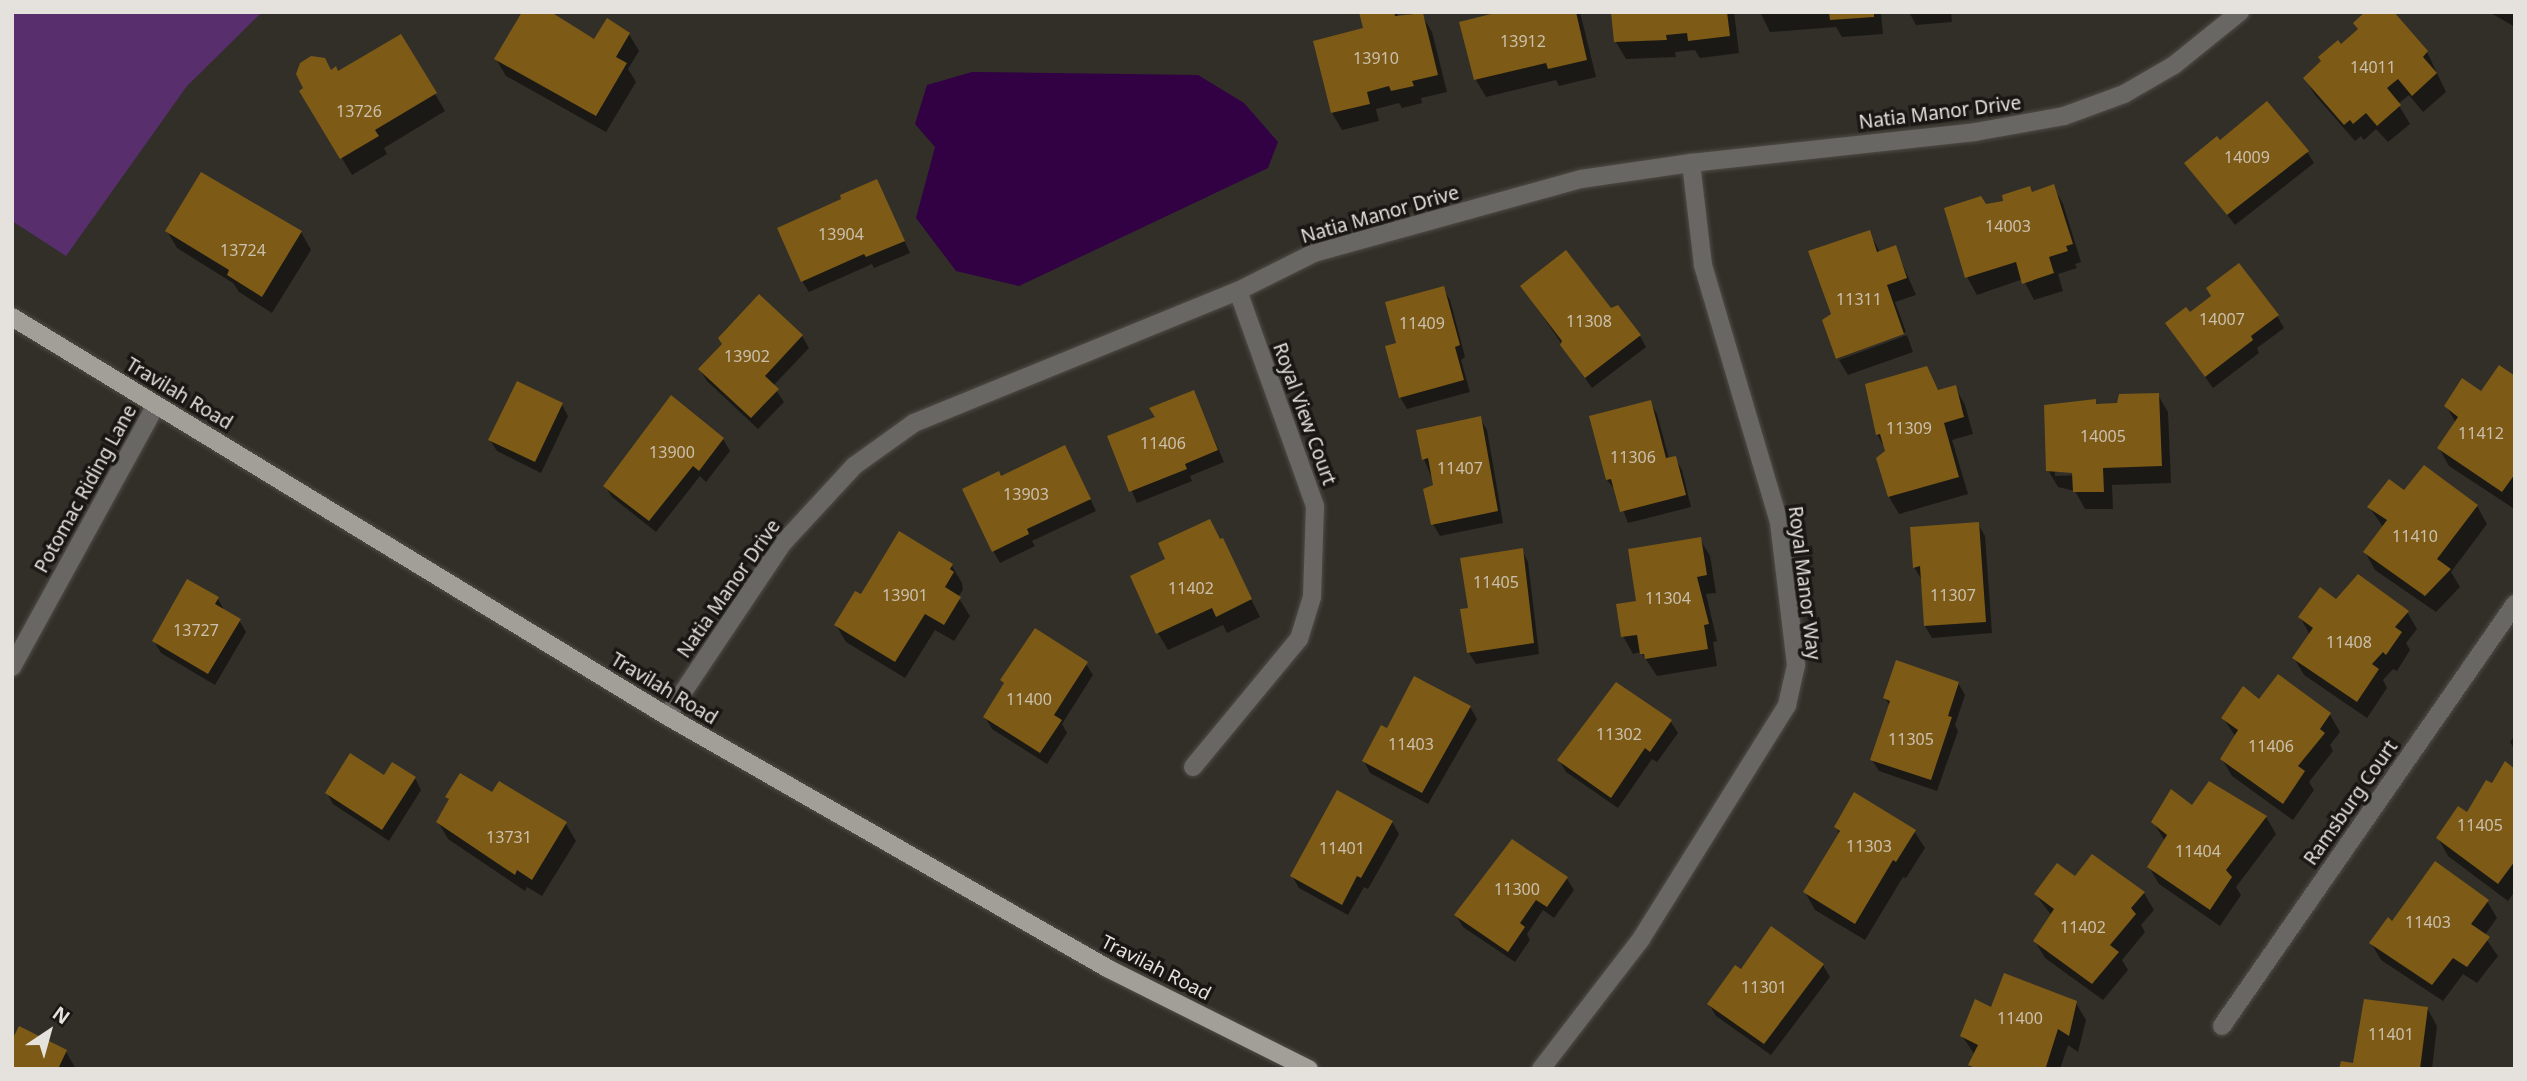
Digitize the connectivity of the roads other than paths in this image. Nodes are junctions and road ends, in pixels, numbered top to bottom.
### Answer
1 (2240, 12) edge
2 (1691, 163) junction
3 (1238, 291) junction
4 (12, 317) edge
5 (156, 405) junction
6 (2515, 604) edge
7 (12, 667) edge
8 (667, 716) junction
9 (1193, 767) dead end
10 (2222, 1026) dead end
11 (1309, 1069) edge
12 (1541, 1069) edge

1 - 2 street, Natia Manor Drive
2 - 3 street, Natia Manor Drive
2 - 12 street, Royal Manor Way
3 - 8 street, Natia Manor Drive
3 - 9 street, Royal View Court
4 - 5 main road, Travilah Road
5 - 7 street, Potomac Riding Lane
5 - 8 main road, Travilah Road
6 - 10 street, Ramsburg Court
8 - 11 main road, Travilah Road

